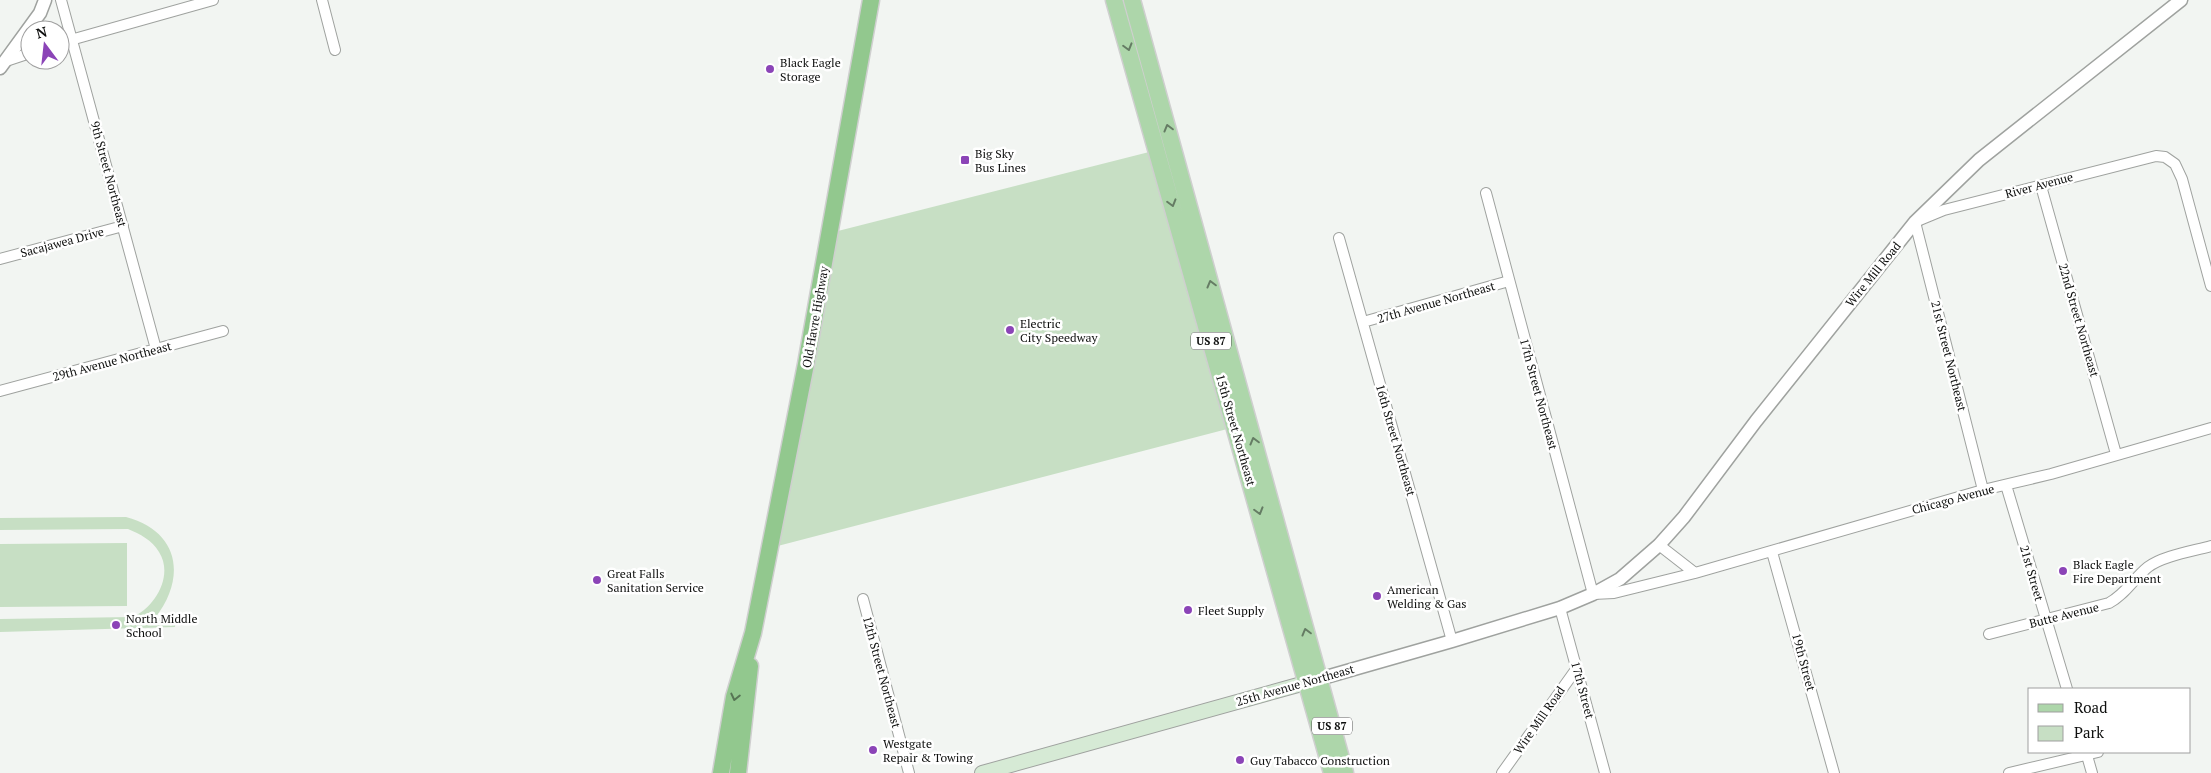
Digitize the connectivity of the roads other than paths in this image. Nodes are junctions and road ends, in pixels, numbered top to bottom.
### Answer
1 (45, 0) edge
2 (61, 0) edge
3 (212, 0) edge
4 (322, 0) edge
5 (871, 0) edge
6 (1114, 0) edge
7 (1132, 0) edge
8 (2181, 0) edge
9 (197, 2) edge
10 (72, 40) junction
11 (335, 50) dead end
12 (20, 57) edge
13 (3, 65) edge
14 (2041, 186) junction
15 (1486, 193) dead end
16 (1915, 222) junction
17 (123, 226) junction
18 (1339, 238) dead end
19 (0, 259) edge
20 (1509, 281) junction
21 (2211, 286) edge
22 (1363, 322) junction
23 (224, 331) dead end
24 (156, 349) junction
25 (0, 390) edge
26 (2211, 428) edge
27 (2116, 454) junction
28 (2006, 485) junction
29 (1983, 490) junction
30 (1659, 545) junction
31 (2211, 546) edge
32 (1772, 552) junction
33 (1695, 573) junction
34 (1606, 588) joint
35 (1593, 594) junction
36 (863, 600) dead end
37 (1560, 608) junction
38 (2046, 619) junction
39 (753, 633) junction
40 (1989, 634) dead end
41 (1452, 641) junction
42 (1576, 668) junction
43 (1313, 680) junction
44 (2067, 688) edge
45 (2086, 753) edge
46 (2030, 770) edge
47 (721, 773) edge
48 (738, 773) edge
49 (909, 773) edge
50 (982, 773) edge
51 (1332, 773) edge
52 (1345, 773) edge
53 (1502, 773) edge
54 (1605, 773) edge
55 (1834, 773) edge
56 (2009, 773) edge
57 (2092, 773) edge

1 - 13 street
2 - 10 street, 9th Street Northeast
3 - 9 street
4 - 11 street
5 - 39 highway, Old Havre Highway
6 -> 43 main road, 15th Street Northeast / US 87
43 -> 7 main road, 15th Street Northeast / US 87
8 - 16 street, Wire Mill Road
9 - 10 street
10 - 17 street, 9th Street Northeast
12 - 13 street
14 - 16 street, River Avenue
14 - 21 street, River Avenue
14 - 27 street, 22nd Street Northeast
15 - 20 street, 17th Street Northeast
16 - 29 street, 21st Street Northeast
16 - 30 street, Wire Mill Road
17 - 19 street, Sacajawea Drive
17 - 24 street, 9th Street Northeast
18 - 22 street, 16th Street Northeast
20 - 22 street, 27th Avenue Northeast
20 - 35 street, 17th Street Northeast
22 - 41 street, 16th Street Northeast
23 - 24 street, 29th Avenue Northeast
24 - 25 street, 29th Avenue Northeast
26 - 27 street, Chicago Avenue
27 - 28 street, Chicago Avenue
28 - 29 street, Chicago Avenue
28 - 38 street, 21st Street
29 - 32 street, Chicago Avenue
30 - 33 street
30 - 34 street, Wire Mill Road
31 - 38 street, Butte Avenue
32 - 33 street, Chicago Avenue
32 - 55 street, 19th Street
33 - 35 street, Chicago Avenue
34 - 35 street, 25th Avenue Northeast
35 - 37 street, 25th Avenue Northeast
36 - 49 street, 12th Street Northeast
37 - 41 street, 25th Avenue Northeast
37 - 42 street, 17th Street
38 - 40 street, Butte Avenue
38 - 44 street, 21st Street
39 -> 47 highway, Old Havre Highway
39 - 48 highway, Old Havre Highway
41 - 43 street, 25th Avenue Northeast
42 - 53 street, Wire Mill Road
42 - 54 street, 17th Street
43 - 50 main road, 25th Avenue Northeast
43 - 51 main road, 15th Street Northeast / US 87
43 - 52 main road, 15th Street Northeast / US 87
45 - 46 street
45 - 57 street
46 - 56 street

